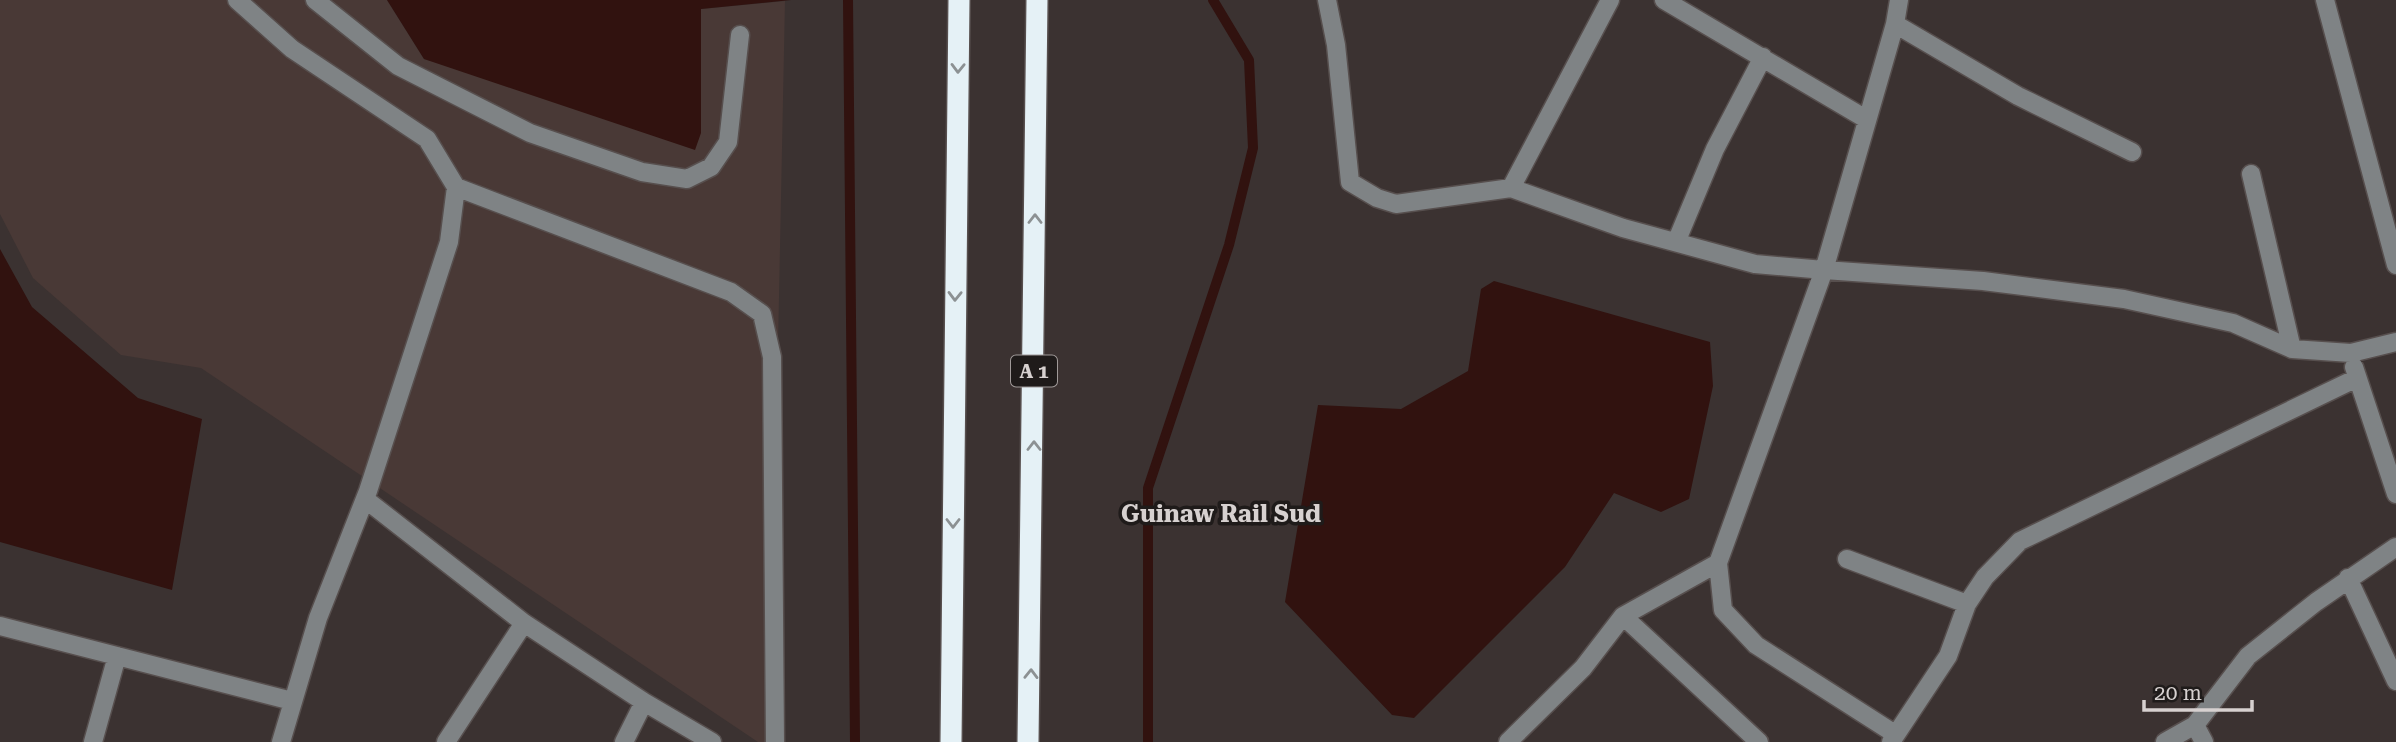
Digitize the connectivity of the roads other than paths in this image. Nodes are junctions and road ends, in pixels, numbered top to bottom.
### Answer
1 (237, 0) edge
2 (315, 0) edge
3 (959, 0) edge
4 (1037, 0) edge
5 (1327, 0) edge
6 (1610, 0) edge
7 (1664, 0) edge
8 (1899, 0) edge
9 (2325, 0) edge
10 (1895, 24) junction
11 (740, 35) dead end
12 (1763, 57) junction
13 (1866, 119) junction
14 (2132, 152) dead end
15 (2251, 174) dead end
16 (456, 187) junction
17 (1511, 188) junction
18 (1678, 240) junction
19 (2396, 265) edge
20 (1824, 270) junction
21 (2396, 342) edge
22 (2292, 349) junction
23 (2351, 353) junction
24 (2357, 378) junction
25 (2396, 494) edge
26 (365, 499) junction
27 (2396, 547) edge
28 (1847, 559) dead end
29 (1718, 563) junction
30 (2348, 578) junction
31 (1967, 604) junction
32 (1623, 616) junction
33 (524, 623) junction
34 (0, 626) edge
35 (117, 656) junction
36 (2396, 681) edge
37 (292, 701) junction
38 (644, 702) junction
39 (2195, 725) junction
40 (1893, 738) edge
41 (93, 742) edge
42 (281, 742) edge
43 (446, 742) edge
44 (624, 742) edge
45 (712, 742) edge
46 (775, 742) edge
47 (951, 742) edge
48 (1028, 742) edge
49 (1508, 742) edge
50 (1759, 742) edge
51 (2165, 742) edge
52 (2204, 742) edge

1 - 16 street
2 - 11 street
3 -> 47 highway
48 -> 4 highway, A 1
5 - 17 street
6 - 17 street
7 - 12 street
8 - 10 street
9 - 19 street
10 - 13 street
10 - 14 street
12 - 13 street
12 - 18 street
13 - 20 street
15 - 22 street
16 - 26 street
16 - 46 street
17 - 18 street
18 - 20 street
20 - 22 street
20 - 29 street
21 - 23 street
22 - 23 street
23 - 24 street
24 - 25 street
24 - 31 street
26 - 33 street
26 - 37 street
27 - 30 street
28 - 31 street
29 - 32 street
29 - 40 street
30 - 36 street
30 - 39 street
31 - 40 street
32 - 49 street
32 - 50 street
33 - 38 street
33 - 43 street
34 - 35 street
35 - 37 street
35 - 41 street
37 - 42 street
38 - 44 street
38 - 45 street
39 - 51 street
39 - 52 street

